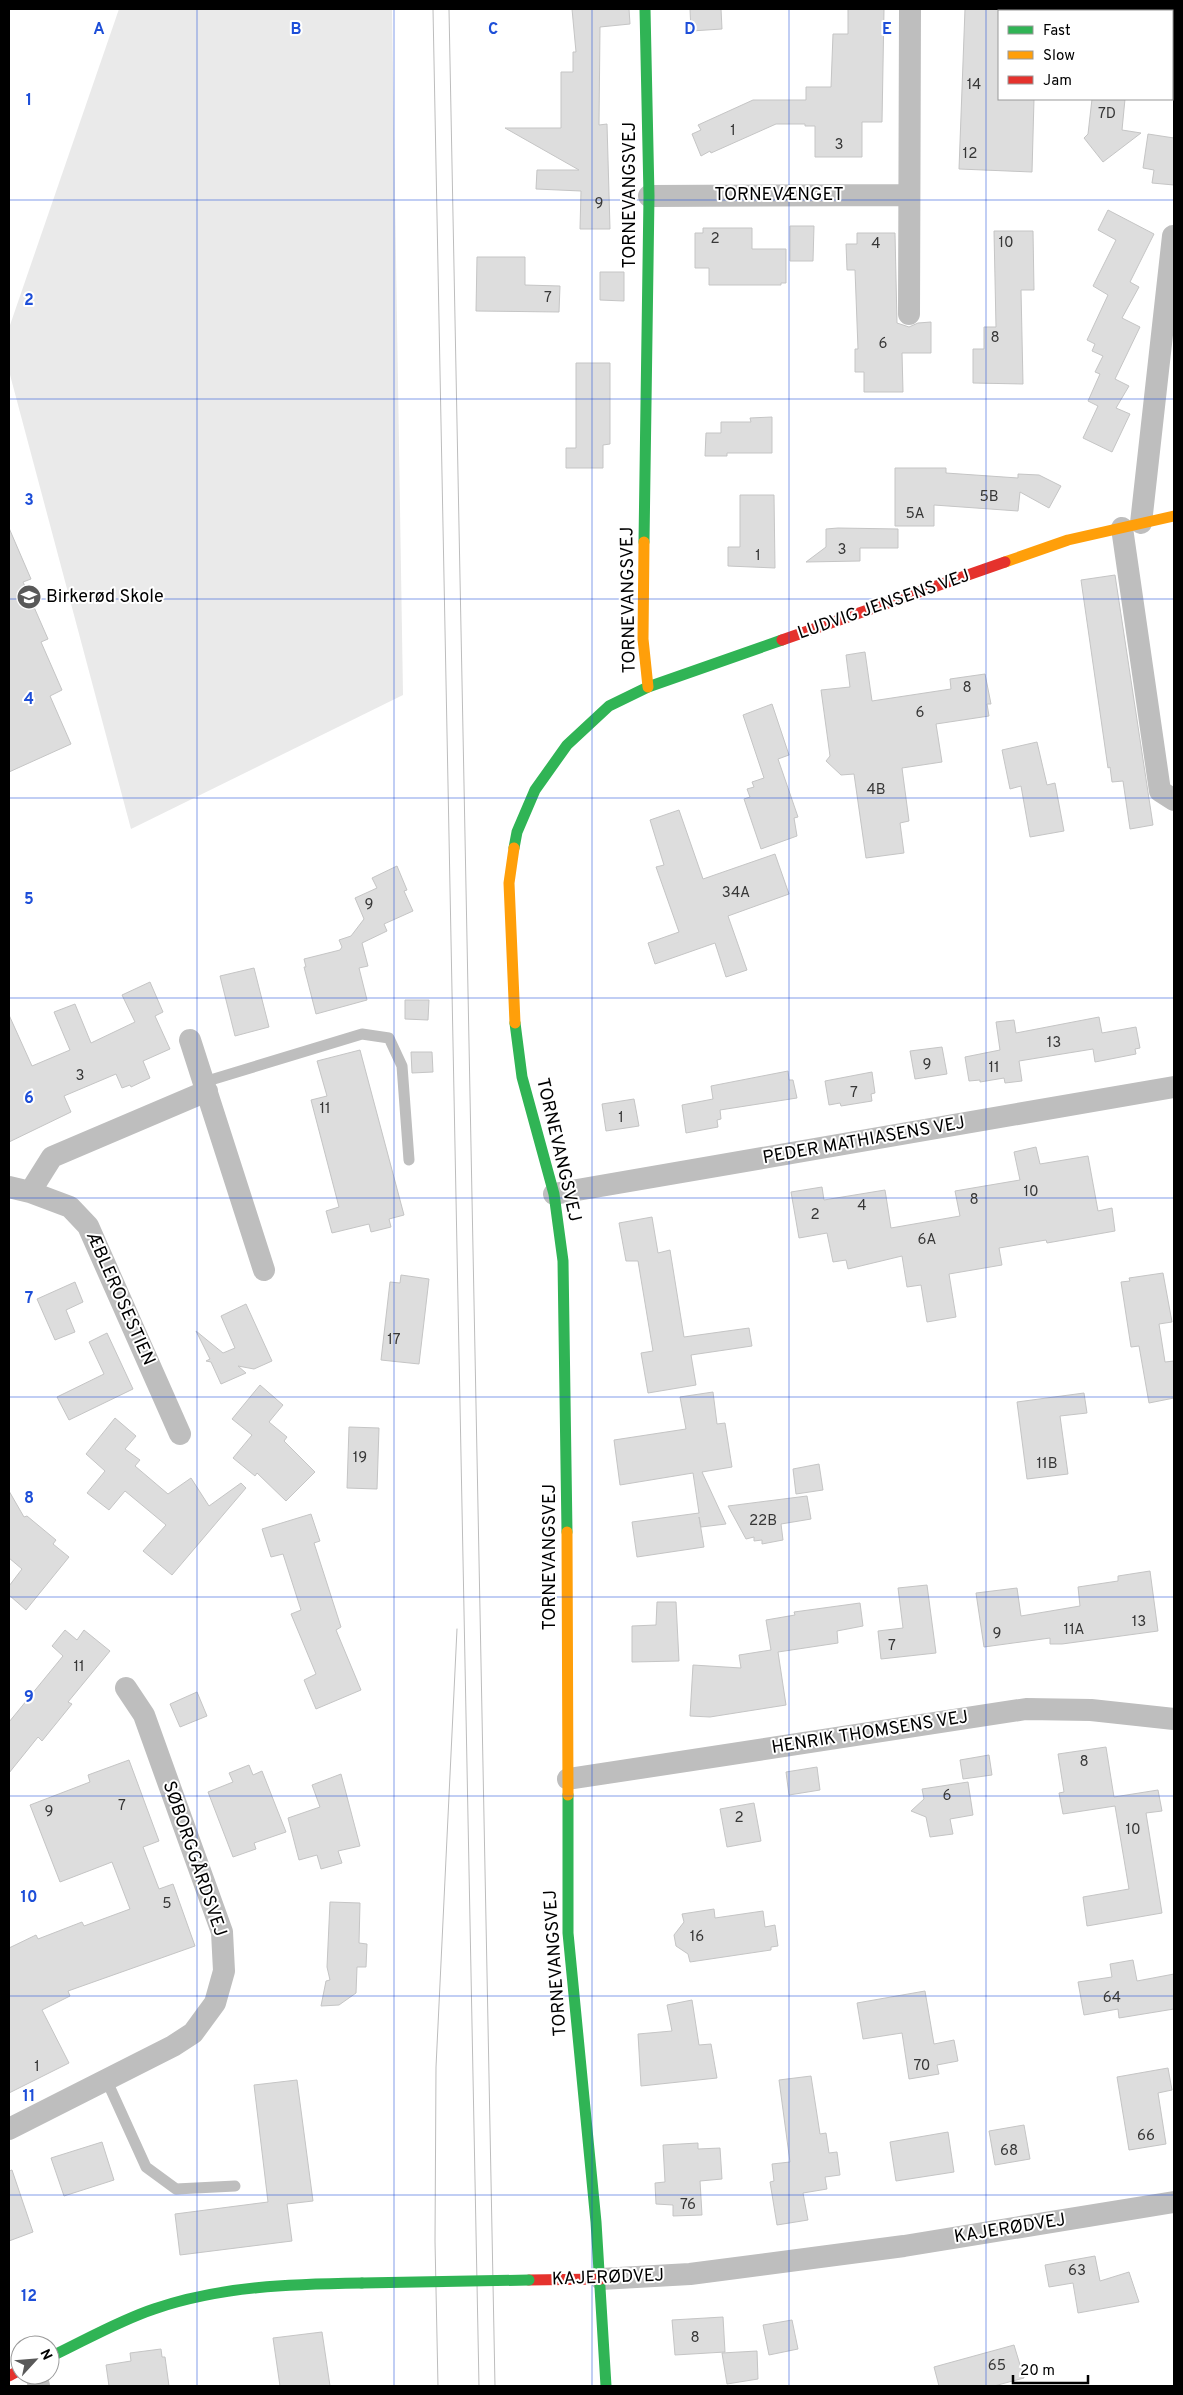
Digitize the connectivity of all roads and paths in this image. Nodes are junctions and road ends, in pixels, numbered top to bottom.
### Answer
1 (645, 9) edge
2 (910, 9) edge
3 (909, 195) junction
4 (649, 196) junction
5 (1173, 236) dead end
6 (909, 314) dead end
7 (1174, 516) edge
8 (1132, 525) junction
9 (648, 687) junction
10 (1174, 800) edge
11 (190, 1040) dead end
12 (205, 1087) junction
13 (1174, 1087) edge
14 (409, 1160) dead end
15 (19, 1190) edge
16 (554, 1194) junction
17 (264, 1270) dead end
18 (180, 1434) dead end
19 (126, 1688) dead end
20 (1174, 1719) edge
21 (568, 1779) junction
22 (106, 2080) junction
23 (9, 2128) edge
24 (235, 2186) dead end
25 (1174, 2202) edge
26 (601, 2279) junction
27 (60, 2352) edge
28 (606, 2386) edge

1 - 4 street, TORNEVANGSVEJ
2 - 3 street
3 - 4 street, TORNEVÆNGET
3 - 6 street
4 - 9 street, TORNEVANGSVEJ
5 - 8 street
7 - 8 street, LUDVIG JENSENS VEJ
8 - 9 street, LUDVIG JENSENS VEJ
8 - 10 street
9 - 16 street, TORNEVANGSVEJ
11 - 12 street
12 - 14 lane
12 - 15 street, ÆBLEROSESTIEN
12 - 17 street
13 - 16 street, PEDER MATHIASENS VEJ
15 - 18 street, ÆBLEROSESTIEN
16 - 21 street, TORNEVANGSVEJ
19 - 22 street, SØBORGGÅRDSVEJ
20 - 21 street, HENRIK THOMSENS VEJ
21 - 26 street, TORNEVANGSVEJ
22 - 23 street, SØBORGGÅRDSVEJ
22 - 24 lane
25 - 26 street, KAJERØDVEJ
26 - 27 street, KAJERØDVEJ, bridge
26 - 28 street, TORNEVANGSVEJ

